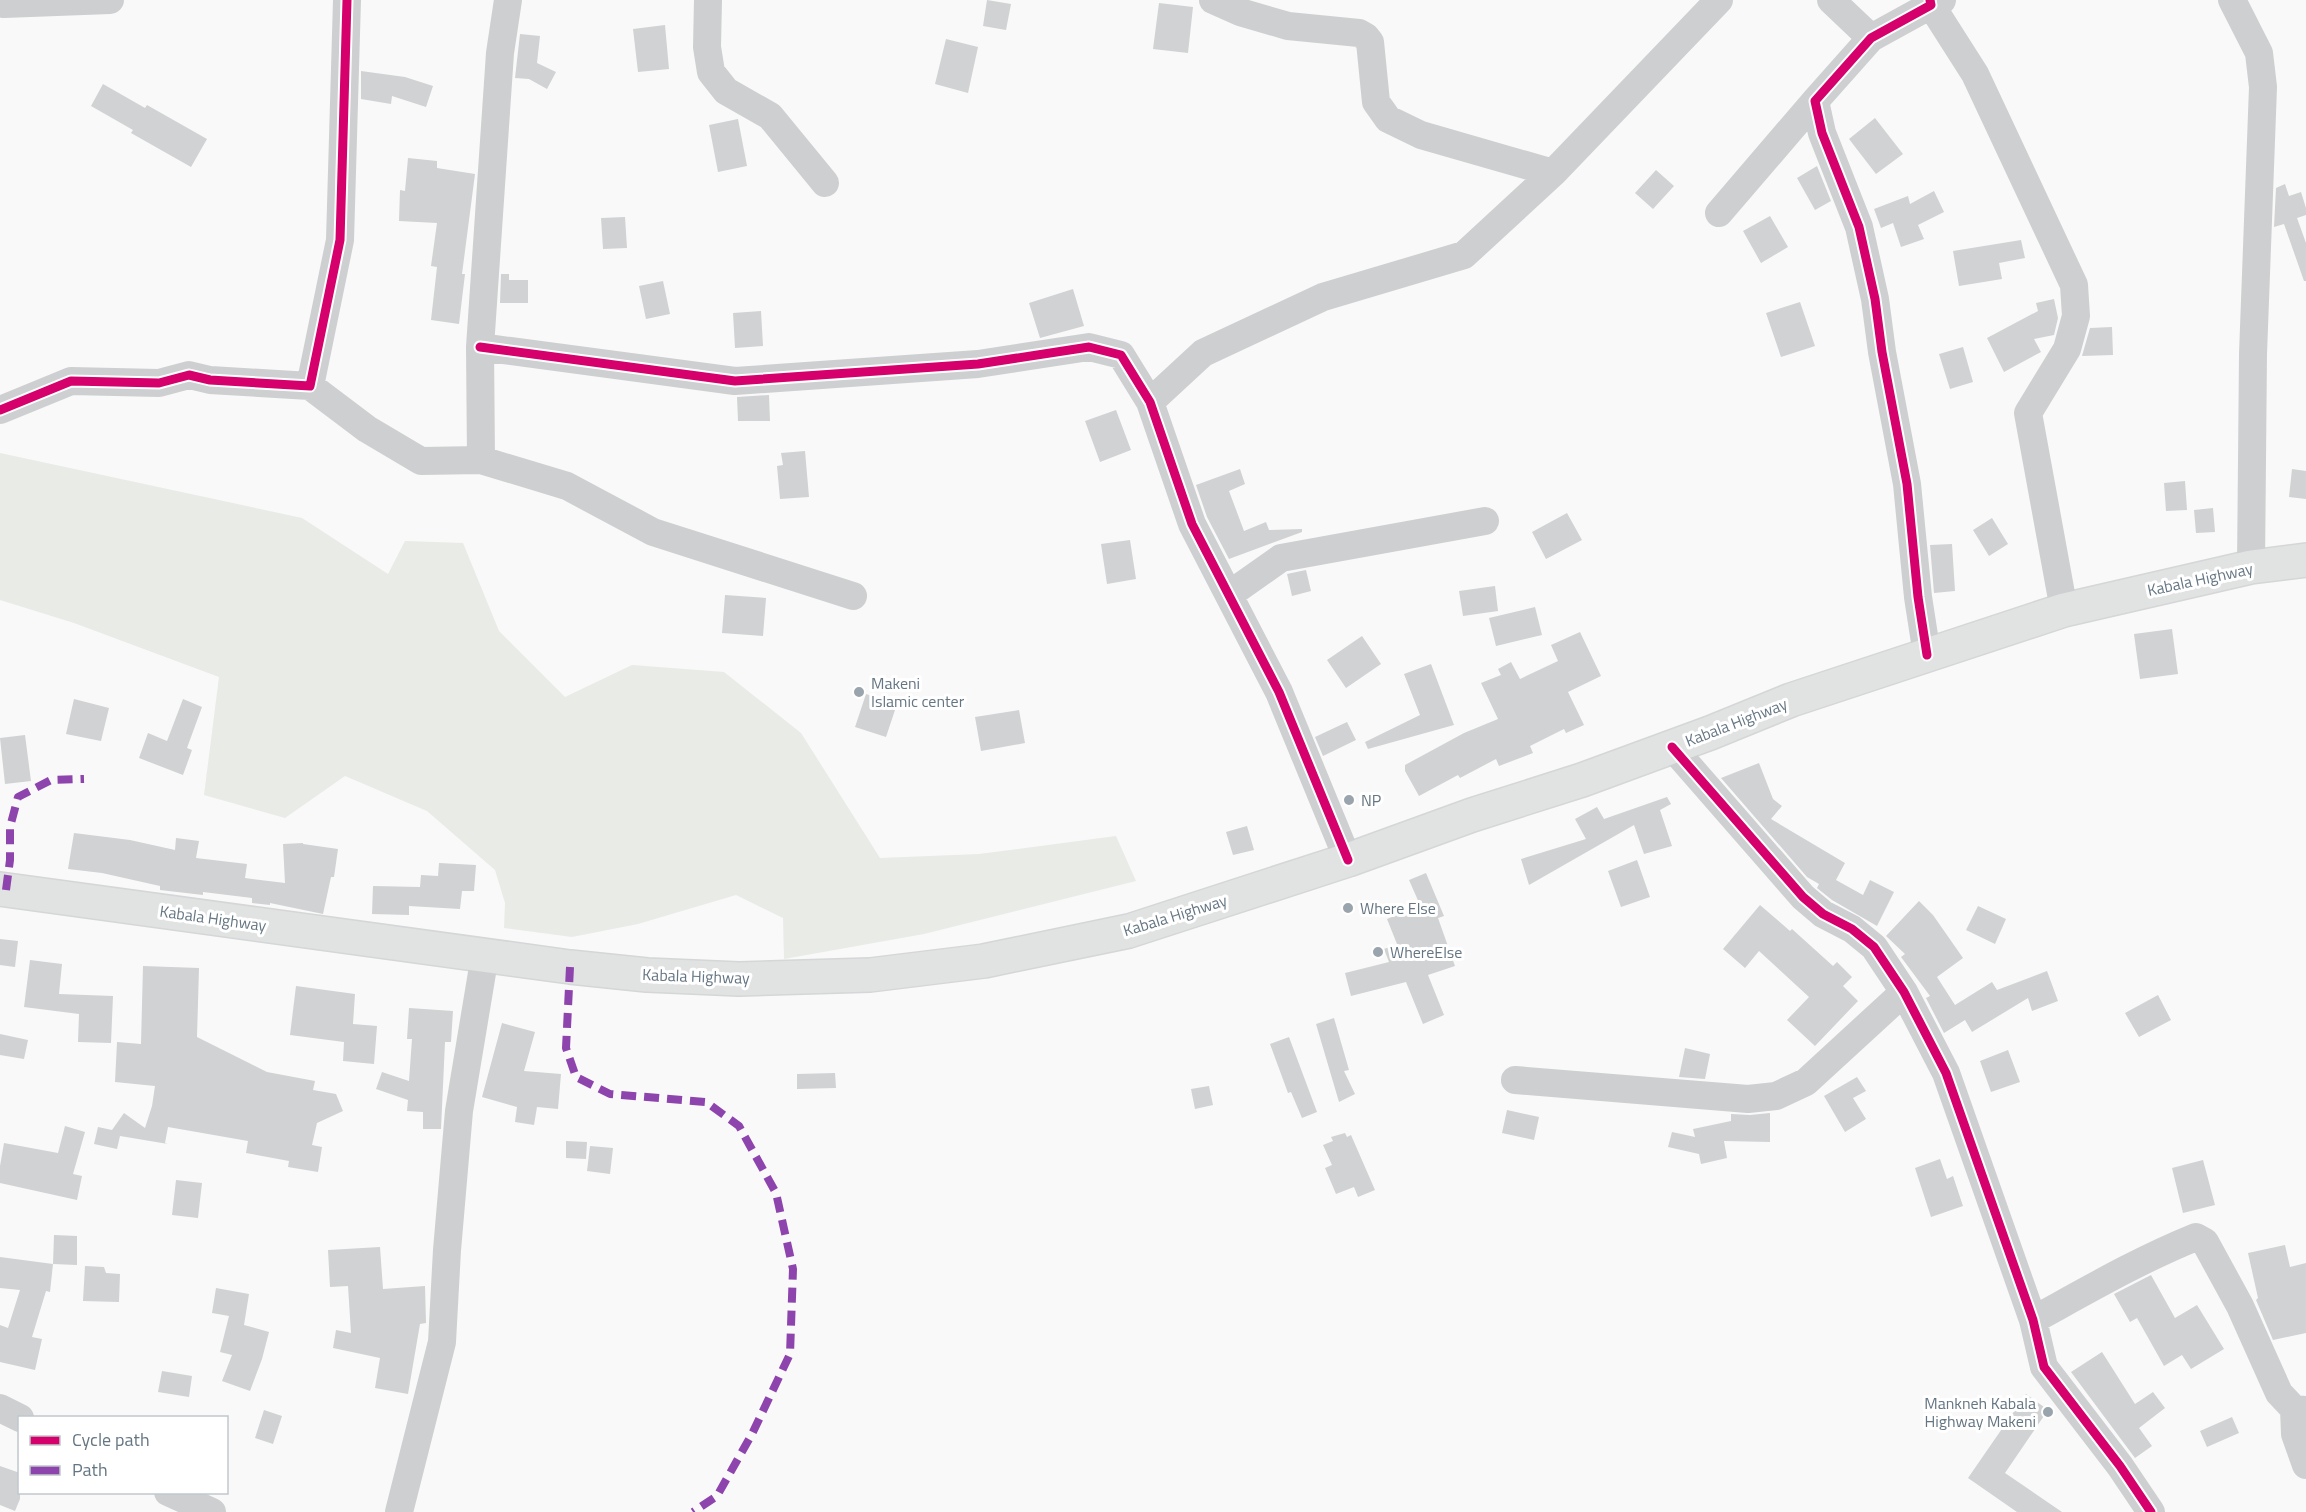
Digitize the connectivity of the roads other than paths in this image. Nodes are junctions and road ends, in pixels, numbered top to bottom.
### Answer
1 (110, 0) edge
2 (347, 0) edge
3 (508, 0) edge
4 (708, 0) edge
5 (1213, 0) edge
6 (1719, 0) edge
7 (1831, 0) edge
8 (2232, 0) edge
9 (1934, 2) edge
10 (4, 5) edge
11 (1871, 39) junction
12 (1815, 101) junction
13 (1553, 173) junction
14 (825, 183) dead end
15 (1719, 213) dead end
16 (480, 347) junction
17 (310, 386) junction
18 (1150, 402) junction
19 (0, 410) edge
20 (482, 460) junction
21 (1485, 521) dead end
22 (2306, 560) edge
23 (2251, 567) junction
24 (1230, 594) junction
25 (853, 596) dead end
26 (2064, 610) junction
27 (1927, 655) junction
28 (1672, 747) junction
29 (1348, 860) junction
30 (0, 889) edge
31 (485, 955) junction
32 (1904, 992) junction
33 (1515, 1080) dead end
34 (2033, 1320) junction
35 (0, 1408) edge
36 (2300, 1410) edge
37 (18, 1417) edge
38 (2306, 1465) edge
39 (172, 1494) edge
40 (212, 1512) edge
41 (399, 1512) edge
42 (2151, 1512) edge

1 - 10 street
2 - 17 street
3 - 16 street
4 - 14 street
5 - 13 street
6 - 13 street
7 - 11 street
8 - 23 street
9 - 11 street
9 - 26 street
11 - 12 street
12 - 15 street
12 - 27 street
13 - 18 street
16 - 18 street
16 - 20 street
17 - 19 street
17 - 20 street
18 - 24 street
20 - 25 street
21 - 24 street
22 - 23 main road, Kabala Highway
23 - 26 main road, Kabala Highway
24 - 29 street
26 - 27 main road, Kabala Highway
27 - 28 main road, Kabala Highway
28 - 29 main road, Kabala Highway
28 - 32 street
29 - 31 main road, Kabala Highway
30 - 31 main road, Kabala Highway
31 - 41 street
32 - 33 street
32 - 34 street
34 - 36 street
34 - 42 street
35 - 37 street
36 - 38 street
39 - 40 street

